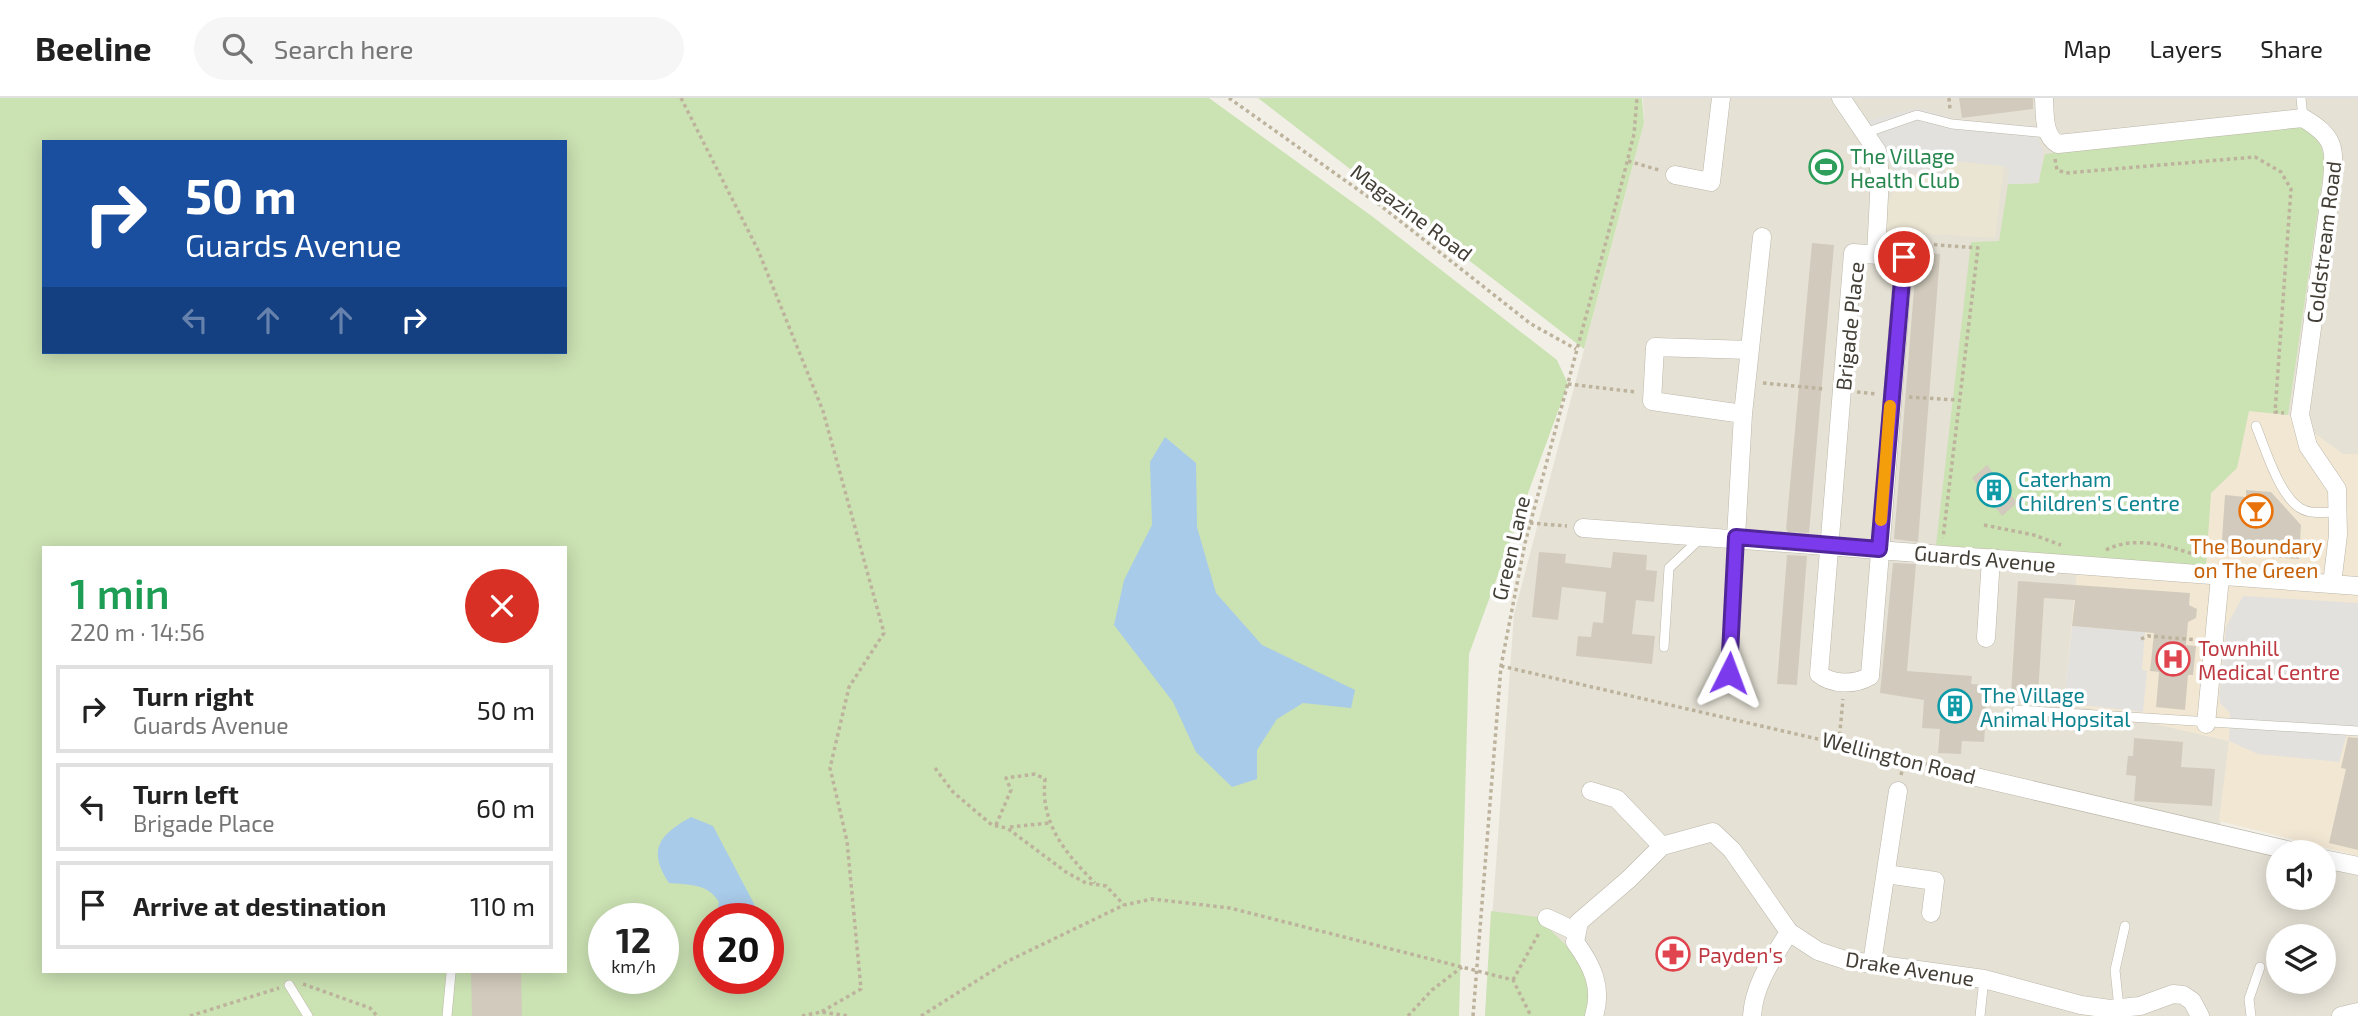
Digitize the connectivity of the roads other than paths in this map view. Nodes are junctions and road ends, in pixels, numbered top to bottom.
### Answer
1 (1721, 98) edge
2 (1841, 98) edge
3 (2044, 98) edge
4 (2301, 98) edge
5 (2303, 118) junction
6 (1865, 134) junction
7 (2049, 136) junction
8 (1675, 175) road end
9 (1762, 237) dead end
10 (1876, 247) junction
11 (1750, 350) junction
12 (1743, 414) junction
13 (2256, 426) dead end
14 (2337, 512) junction
15 (1583, 528) road end
16 (1703, 536) junction
17 (1736, 537) junction
18 (1828, 545) junction
19 (1879, 549) junction
20 (1991, 558) junction
21 (2220, 577) junction
22 (2332, 584) junction
23 (2358, 586) edge
24 (1986, 638) dead end
25 (1664, 647) dead end
26 (1729, 673) dead end
27 (2017, 709) dead end
28 (2206, 724) junction
29 (2358, 731) edge
30 (1976, 776) road end
31 (1591, 791) dead end
32 (1898, 791) dead end
33 (2266, 845) edge
34 (1662, 846) junction
35 (2336, 861) edge
36 (2358, 866) edge
37 (1886, 874) junction
38 (1931, 913) dead end
39 (1549, 919) road end
40 (2125, 926) dead end
41 (1575, 930) junction
42 (1789, 932) junction
43 (1872, 963) junction
44 (2260, 967) dead end
45 (451, 973) dead end
46 (1984, 979) junction
47 (289, 985) dead end
48 (2119, 1007) junction
49 (2358, 1012) edge
50 (308, 1016) edge
51 (447, 1016) edge
52 (1594, 1016) edge
53 (1752, 1016) edge
54 (1980, 1016) edge
55 (2200, 1016) edge
56 (2251, 1016) edge
57 (2341, 1016) edge

1 - 8 street
2 - 6 street
3 - 7 street
4 - 5 lane
5 - 7 street
5 - 14 street, Coldstream Road
6 - 7 lane
6 - 10 street
9 - 11 street
10 - 18 street, Brigade Place
10 - 19 street, Brigade Place
11 - 12 street
11 - 12 street
12 - 17 street
13 - 14 lane
14 - 22 street, Coldstream Road
15 - 16 street, Guards Avenue
16 - 17 street, Guards Avenue
16 - 25 lane
17 - 18 street, Guards Avenue
17 - 26 lane
18 - 19 street, Guards Avenue
18 - 19 street, Brigade Place
19 - 20 street, Guards Avenue
20 - 21 street, Guards Avenue
20 - 24 street
21 - 22 street, Guards Avenue
21 - 28 street
22 - 23 street, Guards Avenue
27 - 28 lane
28 - 29 lane
30 - 33 street, Wellington Road
31 - 34 street
32 - 37 street
34 - 41 street
34 - 42 street, Drake Avenue
35 - 36 street
37 - 38 street
37 - 43 street
39 - 41 street
40 - 48 lane
41 - 52 street
42 - 43 street, Drake Avenue
42 - 53 street
43 - 46 street, Drake Avenue
44 - 56 lane
45 - 51 lane
46 - 48 street, Drake Avenue
46 - 54 lane
47 - 50 lane
48 - 55 street, Drake Avenue
49 - 57 street

